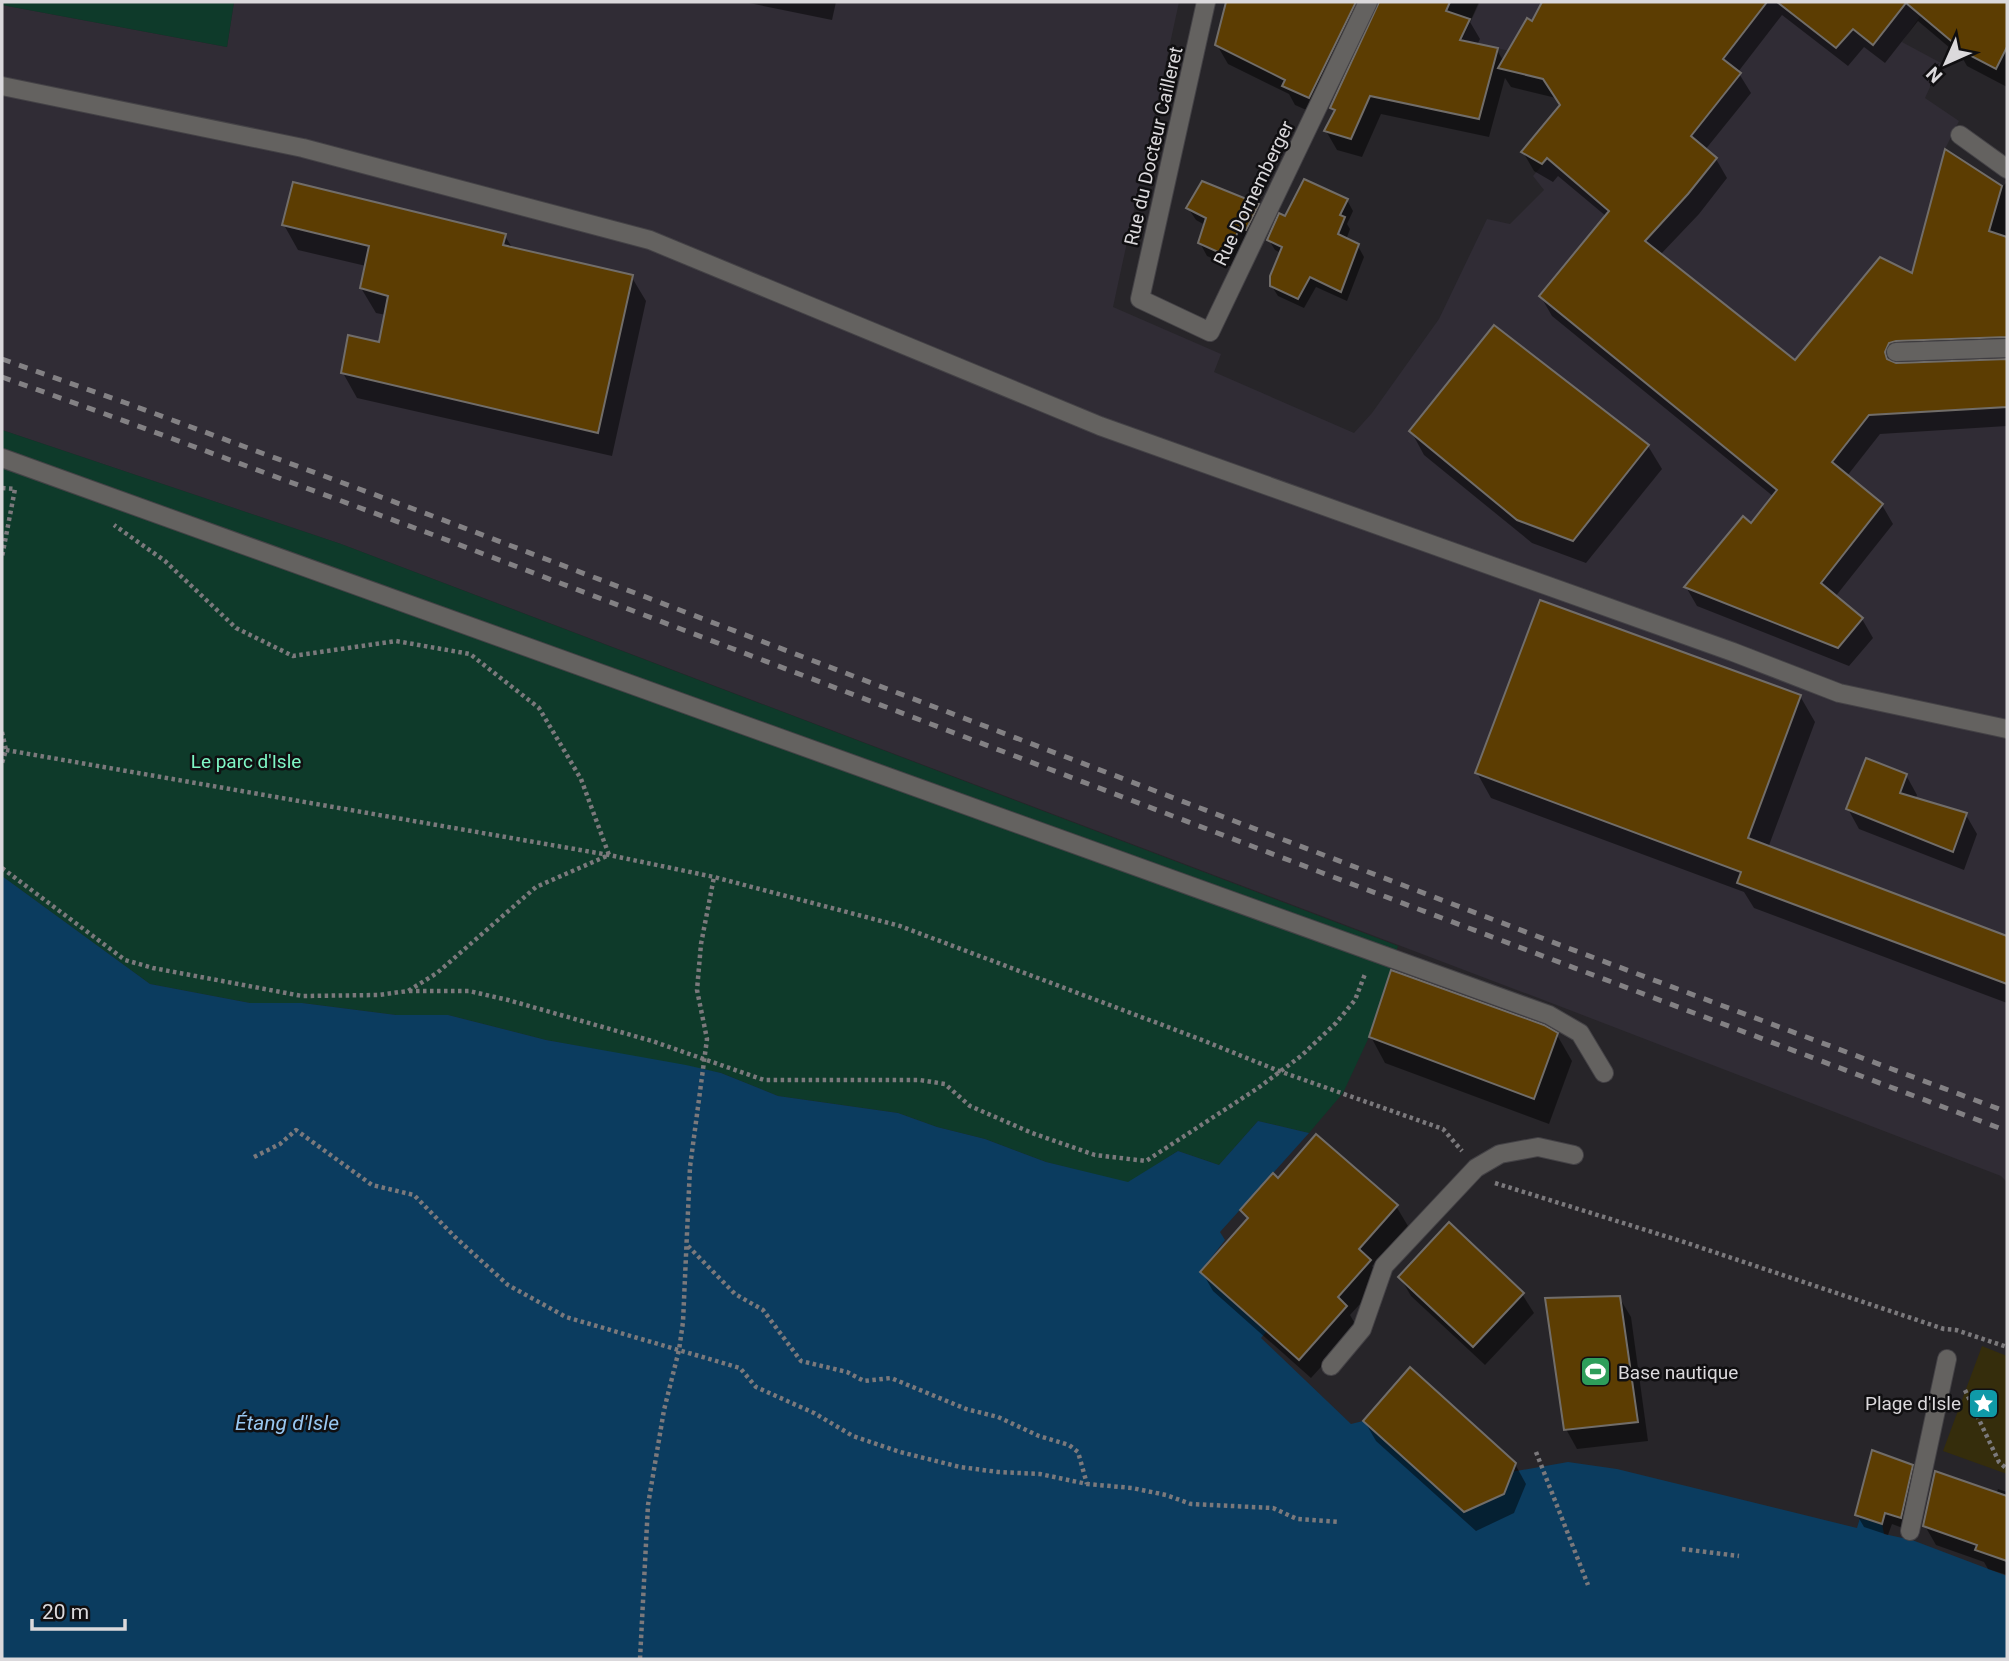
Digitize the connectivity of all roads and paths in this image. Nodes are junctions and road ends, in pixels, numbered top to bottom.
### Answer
1 (1206, 2) edge
2 (1368, 2) edge
3 (2, 86) edge
4 (1959, 135) dead end
5 (2007, 169) edge
6 (1140, 299) joint
7 (2007, 348) edge
8 (1896, 352) dead end
9 (2, 458) edge
10 (2, 488) edge
11 (104, 519) dead end
12 (2, 557) edge
13 (2007, 729) edge
14 (2, 732) edge
15 (6, 750) junction
16 (2, 763) edge
17 (609, 855) junction
18 (2, 868) edge
19 (714, 877) junction
20 (1363, 982) dead end
21 (408, 991) junction
22 (705, 1064) junction
23 (1279, 1071) junction
24 (1604, 1073) dead end
25 (1574, 1155) dead end
26 (254, 1157) dead end
27 (1476, 1168) junction
28 (687, 1245) junction
29 (2007, 1347) edge
30 (679, 1350) junction
31 (1947, 1359) dead end
32 (1331, 1366) dead end
33 (1965, 1382) dead end
34 (1536, 1452) dead end
35 (2007, 1469) edge
36 (1087, 1484) junction
37 (1340, 1522) dead end
38 (1910, 1531) dead end
39 (1682, 1549) dead end
40 (1738, 1556) dead end
41 (1588, 1586) dead end
42 (640, 1659) edge

1 - 6 street, Rue du Docteur Cailleret
2 - 6 street, Rue Dornemberger
3 - 13 street
4 - 5 street
7 - 8 street
9 - 24 street
10 - 12 path
11 - 17 path
14 - 15 path
15 - 16 path
15 - 17 path
17 - 19 path
17 - 21 path
18 - 21 path
19 - 22 path
19 - 23 path
20 - 23 path
21 - 22 path
22 - 23 path
22 - 28 path
23 - 27 path
25 - 27 street
26 - 30 path
27 - 29 path
27 - 32 street
28 - 30 path
28 - 36 path
30 - 36 path
30 - 42 path
31 - 38 street
33 - 35 path
34 - 41 path
36 - 37 path
39 - 40 path

